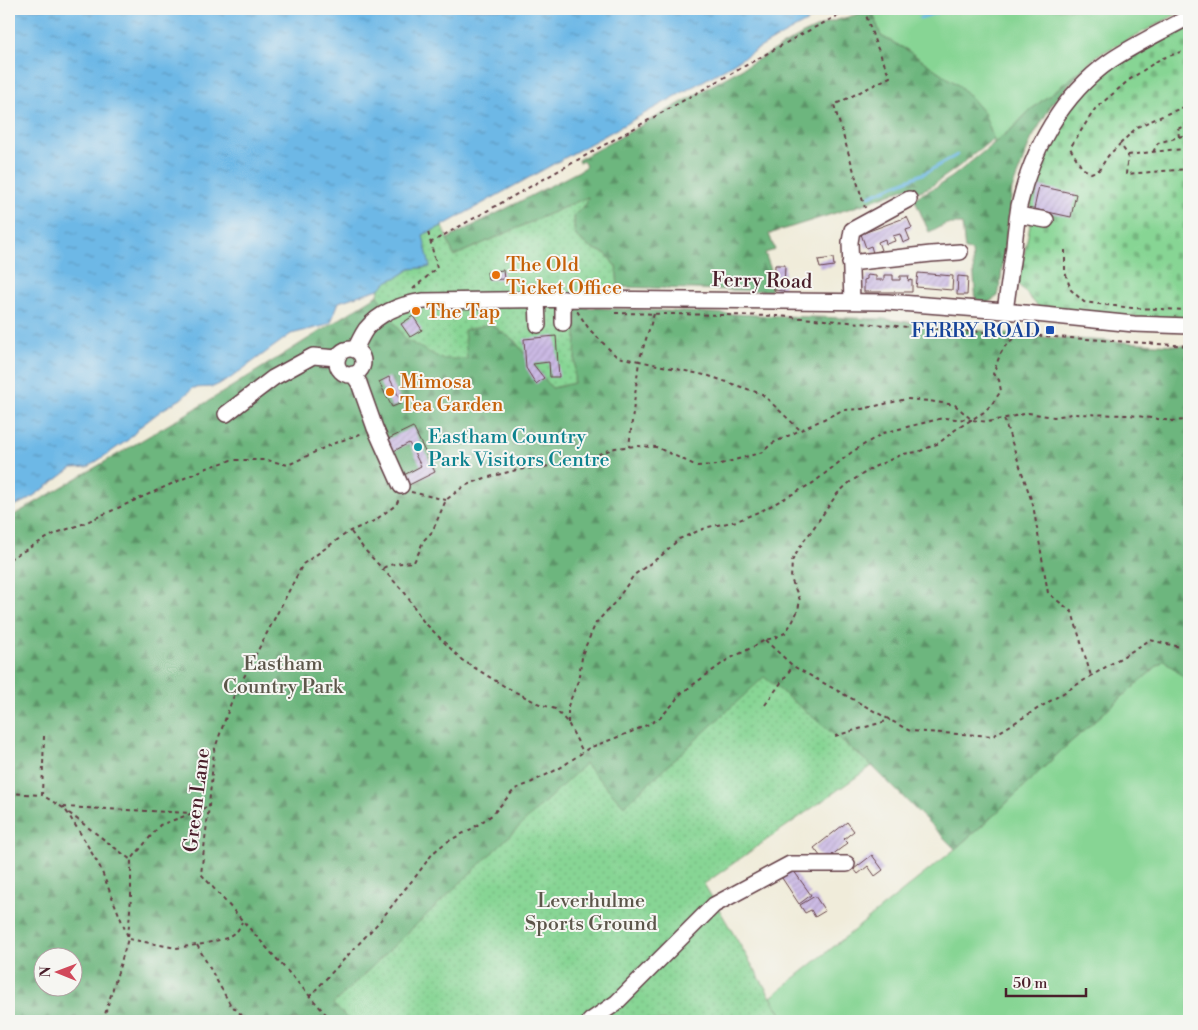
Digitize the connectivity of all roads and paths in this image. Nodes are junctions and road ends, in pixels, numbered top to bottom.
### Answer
1 (851, 9) edge
2 (864, 9) edge
3 (1189, 17) edge
4 (1189, 49) edge
5 (1189, 105) edge
6 (1189, 123) edge
7 (1189, 134) edge
8 (1179, 137) junction
9 (1120, 144) junction
10 (1189, 149) edge
11 (1153, 152) junction
12 (1128, 155) junction
13 (1189, 170) edge
14 (909, 199) dead end
15 (1018, 215) junction
16 (1046, 220) dead end
17 (868, 221) junction
18 (428, 232) dead end
19 (430, 243) junction
20 (1065, 250) dead end
21 (960, 252) dead end
22 (850, 263) junction
23 (408, 293) dead end
24 (537, 299) junction
25 (562, 299) junction
26 (852, 301) junction
27 (1189, 310) edge
28 (1005, 311) junction
29 (587, 313) dead end
30 (616, 313) dead end
31 (654, 314) junction
32 (563, 323) dead end
33 (538, 326) dead end
34 (1189, 326) edge
35 (1021, 335) junction
36 (1189, 346) edge
37 (355, 350) junction
38 (337, 358) junction
39 (639, 361) junction
40 (353, 374) junction
41 (226, 414) dead end
42 (1004, 419) junction
43 (972, 420) junction
44 (1189, 420) edge
45 (800, 430) junction
46 (363, 433) dead end
47 (629, 447) junction
48 (401, 486) junction
49 (446, 500) junction
50 (350, 531) junction
51 (9, 559) edge
52 (382, 568) junction
53 (765, 640) junction
54 (1189, 649) edge
55 (793, 666) junction
56 (1092, 676) junction
57 (765, 705) dead end
58 (890, 720) junction
59 (568, 723) junction
60 (44, 736) dead end
61 (835, 736) dead end
62 (583, 752) junction
63 (9, 794) edge
64 (42, 795) junction
65 (209, 806) junction
66 (61, 807) junction
67 (193, 813) junction
68 (131, 860) junction
69 (847, 864) dead end
70 (242, 922) junction
71 (128, 939) junction
72 (196, 945) junction
73 (309, 997) junction
74 (103, 1021) edge
75 (248, 1021) edge
76 (332, 1021) edge
77 (590, 1021) edge

1 - 19 path
2 - 17 path
3 - 15 street
4 - 9 path
5 - 9 path
6 - 8 path
7 - 8 path
8 - 11 path
9 - 12 path
10 - 11 path
11 - 12 path
12 - 13 path
14 - 17 street
15 - 16 street
15 - 28 street
17 - 22 street
18 - 19 path
19 - 23 path
20 - 27 path
21 - 22 street
22 - 26 street
24 - 25 street, Ferry Road
24 - 33 street
24 - 37 street, Ferry Road
25 - 26 street, Ferry Road
25 - 32 street
26 - 28 street, Ferry Road
28 - 34 street, Ferry Road
29 - 39 path
30 - 31 path
31 - 35 path
31 - 39 path
35 - 36 path
35 - 43 path
37 - 38 street
37 - 40 street
38 - 40 street
38 - 41 street
39 - 45 path
39 - 47 path
40 - 48 street
42 - 43 path
42 - 44 path
42 - 56 path
43 - 45 path
43 - 53 path
43 - 59 path
45 - 47 path
46 - 51 path
47 - 49 path
48 - 49 path
48 - 50 path, Green Lane
49 - 52 path
50 - 52 path
50 - 65 path, Green Lane
52 - 59 path
53 - 55 path
53 - 62 path
54 - 56 path
55 - 57 path
55 - 58 path
56 - 58 path
58 - 61 path
59 - 62 path
60 - 64 path
62 - 73 path
63 - 64 path
64 - 66 path
65 - 67 path
65 - 70 path, Green Lane
66 - 67 path
66 - 68 path
66 - 71 path
67 - 68 path
68 - 71 path
69 - 77 street
70 - 72 path
70 - 73 path, Green Lane
71 - 72 path
71 - 74 path
72 - 75 path
73 - 76 path, Green Lane

